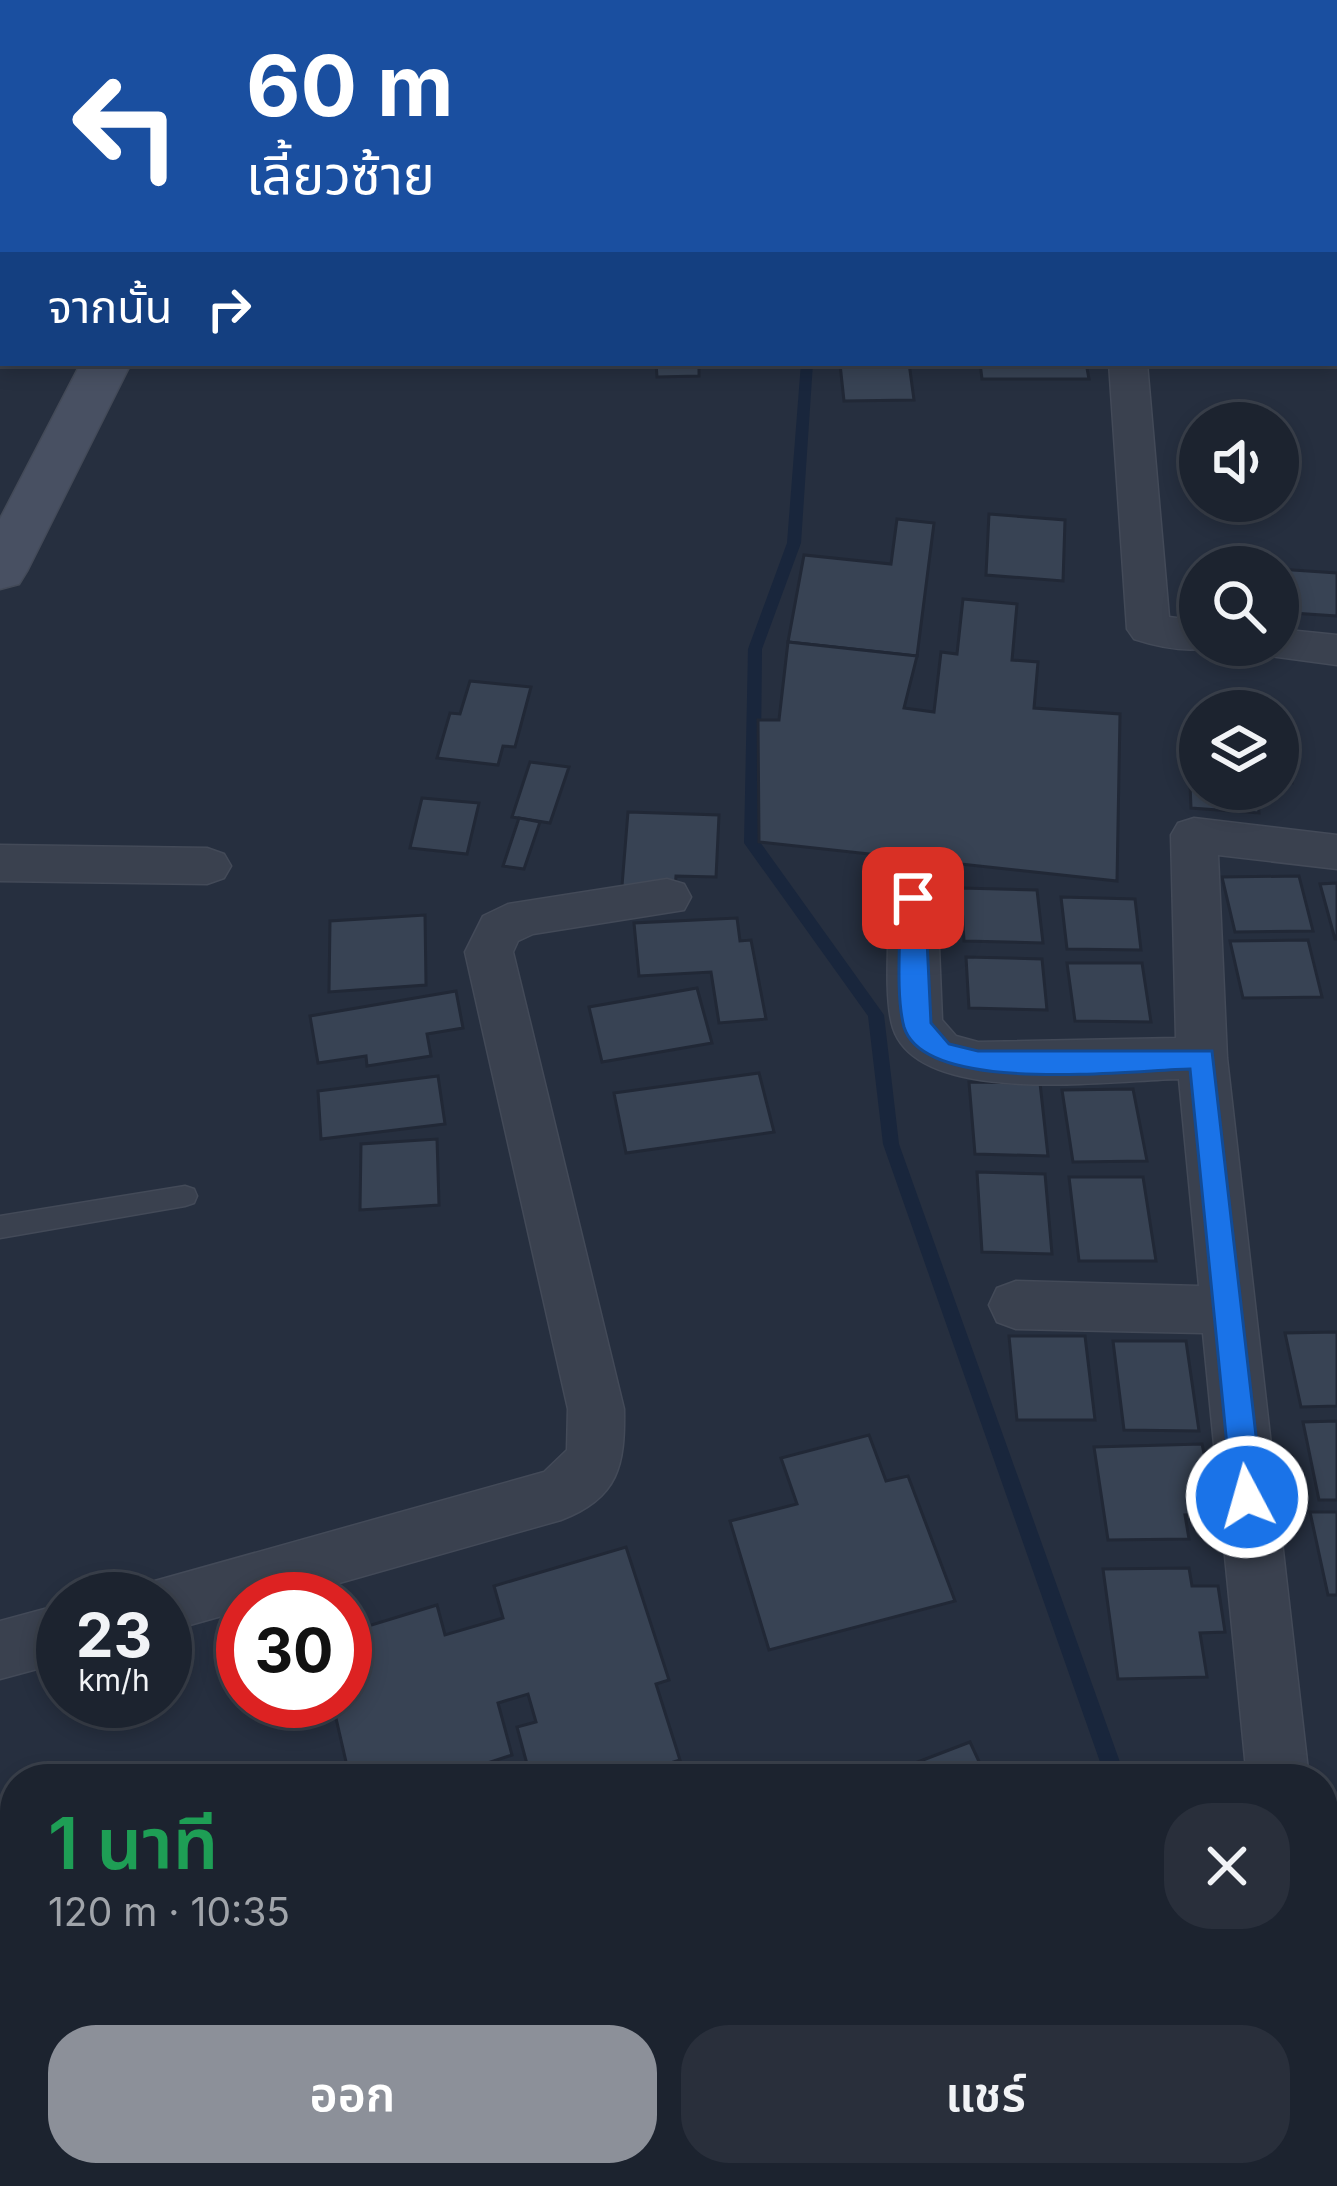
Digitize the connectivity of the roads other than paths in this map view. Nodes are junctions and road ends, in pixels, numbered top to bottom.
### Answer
1 (104, 366) edge
2 (1128, 366) edge
3 (0, 571) edge
4 (1179, 633) edge
5 (1299, 646) edge
6 (1337, 650) edge
7 (1337, 852) edge
8 (0, 863) edge
9 (207, 866) dead end
10 (667, 897) dead end
11 (913, 898) dead end
12 (1202, 1058) junction
13 (184, 1196) dead end
14 (0, 1227) edge
15 (1016, 1306) dead end
16 (1227, 1310) junction
17 (192, 1596) edge
18 (36, 1640) edge
19 (0, 1650) edge
20 (1276, 1764) edge

1 - 3 street
2 - 4 street
5 - 6 street
7 - 12 street
8 - 9 street
10 - 17 street
11 - 12 street
12 - 16 street
13 - 14 lane
15 - 16 street
16 - 20 street
18 - 19 street

